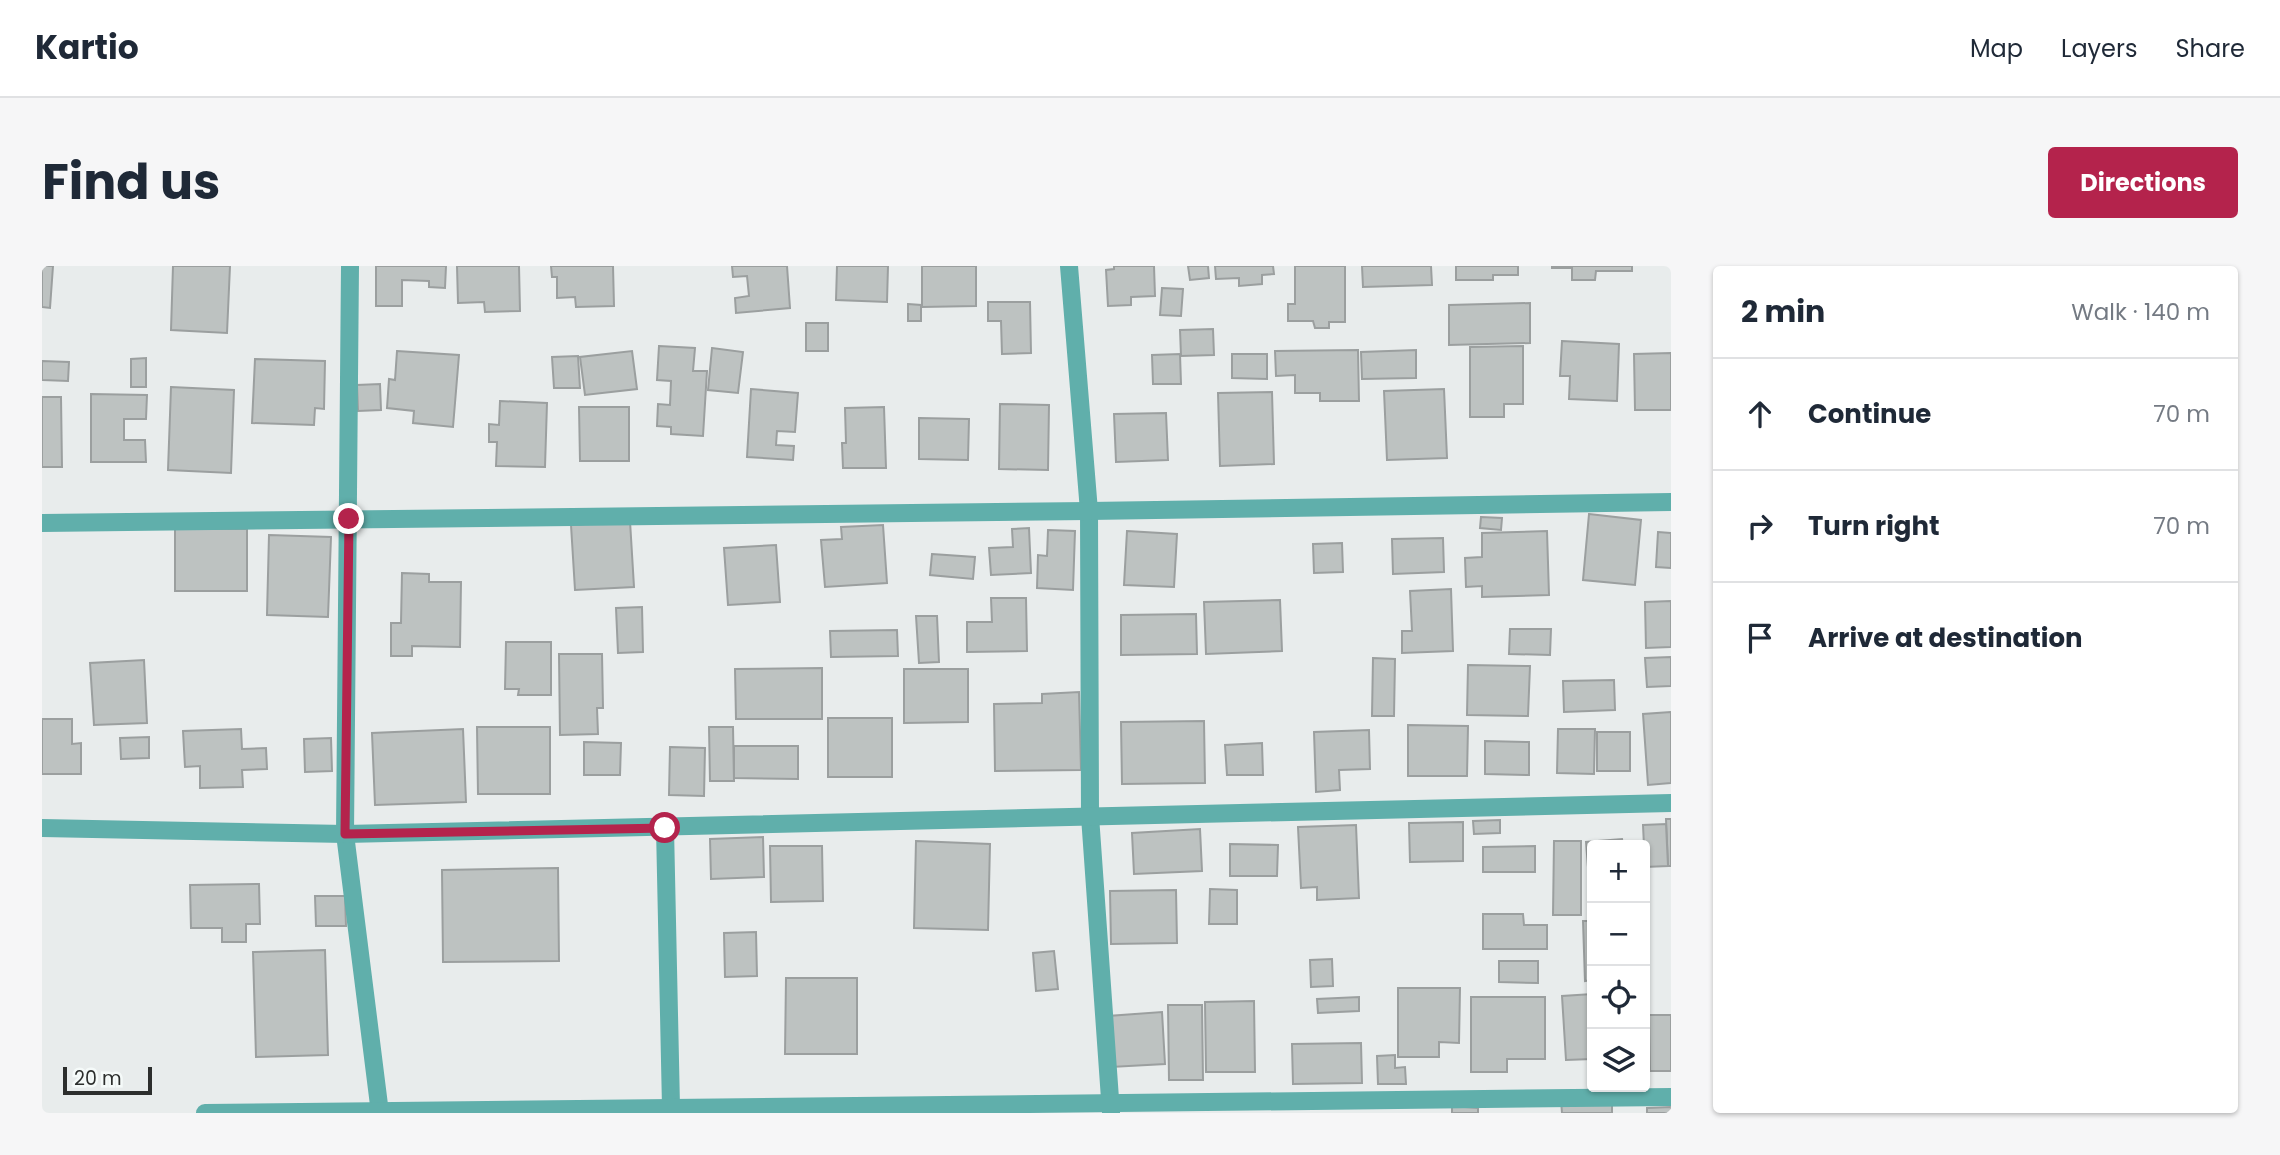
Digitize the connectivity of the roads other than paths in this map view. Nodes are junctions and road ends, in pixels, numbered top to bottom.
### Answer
1 (350, 266) edge
2 (1069, 266) edge
3 (1671, 502) edge
4 (1089, 511) junction
5 (349, 519) junction
6 (42, 523) edge
7 (1671, 803) edge
8 (1090, 816) junction
9 (42, 828) edge
10 (665, 828) junction
11 (345, 834) junction
12 (1671, 1097) edge
13 (671, 1107) junction
14 (1111, 1109) edge
15 (380, 1112) edge
16 (205, 1113) edge

1 - 5 street
2 - 4 street
3 - 4 street
4 - 5 street
4 - 8 street
5 - 6 street
5 - 11 street
7 - 8 street
8 - 10 street
8 - 14 street
9 - 11 street
10 - 11 street
10 - 13 street
11 - 15 street
12 - 14 street
13 - 14 street
13 - 15 street
15 - 16 street

